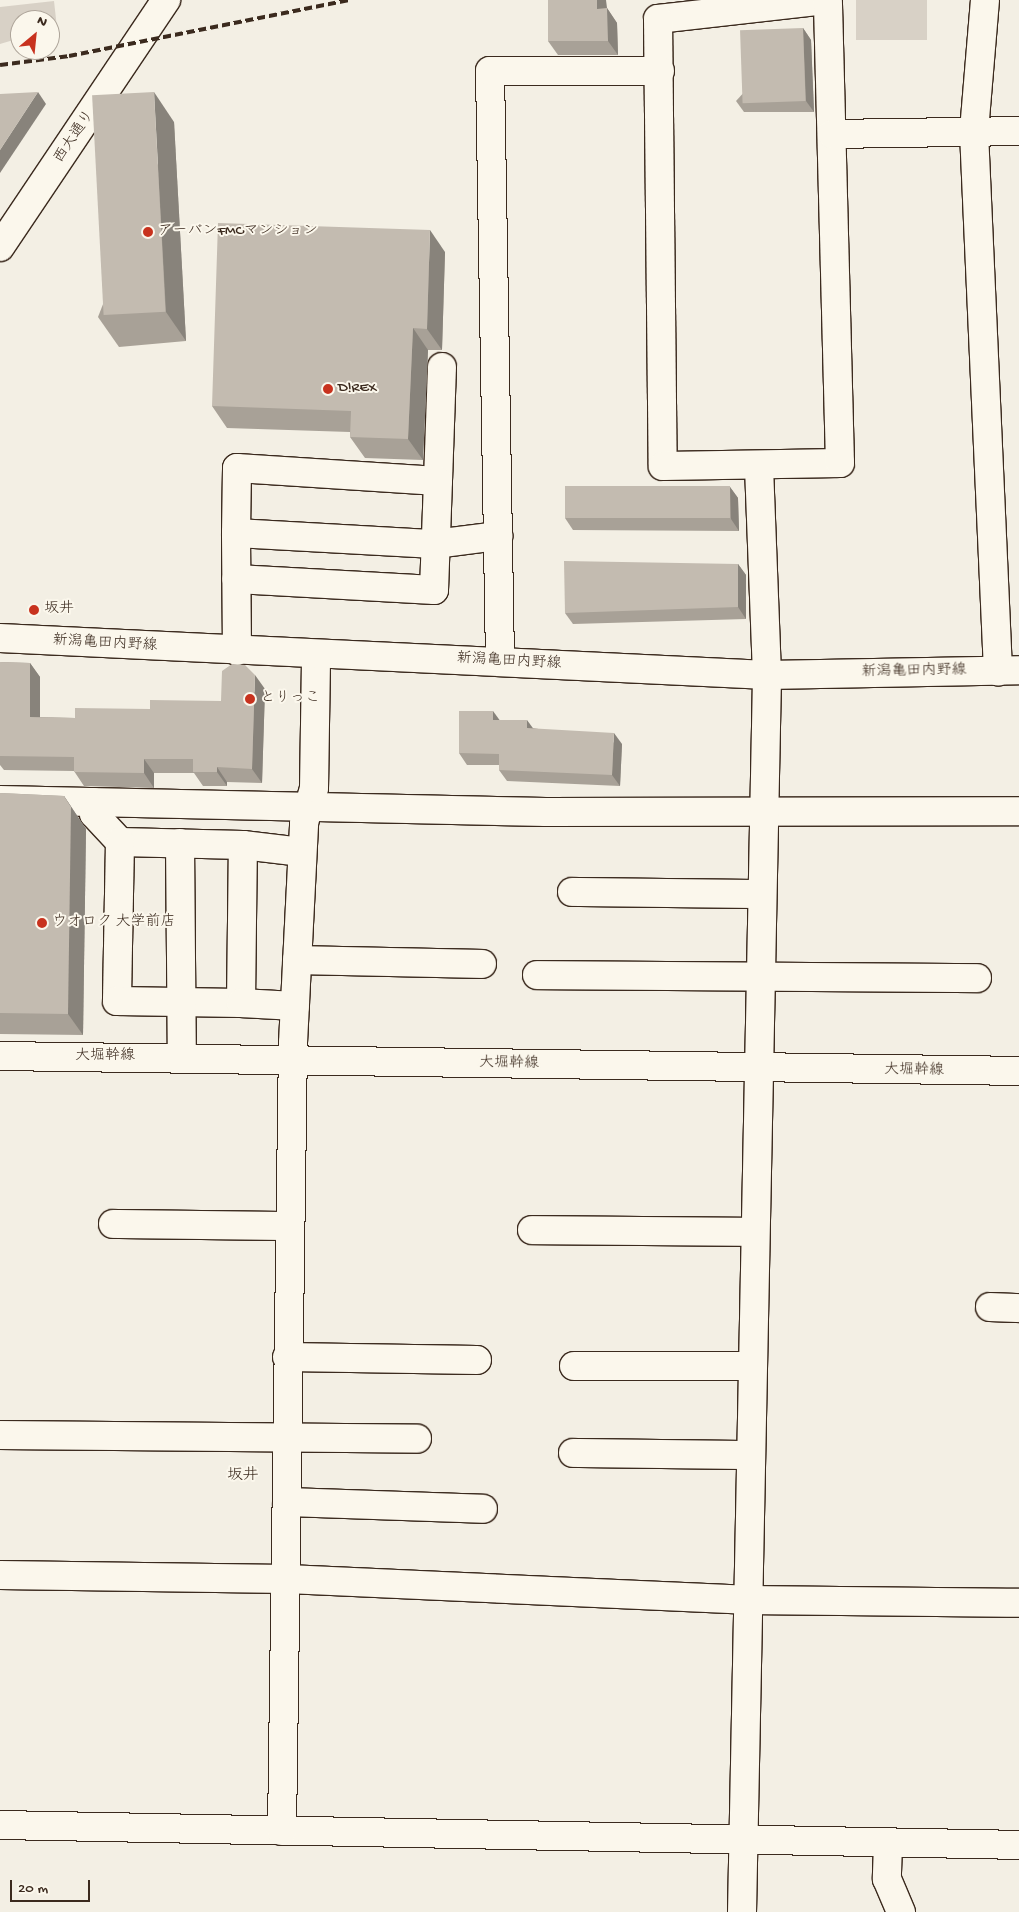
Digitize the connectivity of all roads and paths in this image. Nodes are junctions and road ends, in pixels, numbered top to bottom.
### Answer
1 (166, 0) edge
2 (828, 0) edge
3 (985, 0) edge
4 (660, 71) junction
5 (1019, 131) edge
6 (974, 132) junction
7 (832, 134) junction
8 (0, 247) edge
9 (442, 368) dead end
10 (759, 465) junction
11 (438, 481) junction
12 (236, 533) junction
13 (498, 536) junction
14 (435, 544) junction
15 (236, 579) junction
16 (0, 638) edge
17 (237, 651) junction
18 (316, 655) junction
19 (500, 661) junction
20 (1009, 671) edge
21 (767, 675) junction
22 (0, 800) edge
23 (93, 802) junction
24 (307, 807) junction
25 (1019, 811) edge
26 (764, 812) junction
27 (120, 842) junction
28 (180, 843) junction
29 (243, 845) junction
30 (302, 852) junction
31 (572, 892) dead end
32 (762, 894) junction
33 (297, 960) junction
34 (482, 964) dead end
35 (537, 975) dead end
36 (759, 978) junction
37 (977, 978) dead end
38 (180, 1002) junction
39 (241, 1003) junction
40 (295, 1006) junction
41 (0, 1056) edge
42 (182, 1057) junction
43 (294, 1060) junction
44 (757, 1069) junction
45 (1019, 1072) edge
46 (113, 1224) dead end
47 (289, 1226) junction
48 (532, 1230) dead end
49 (754, 1232) junction
50 (990, 1307) dead end
51 (1019, 1308) edge
52 (287, 1356) junction
53 (477, 1360) dead end
54 (574, 1366) dead end
55 (751, 1366) junction
56 (0, 1435) edge
57 (417, 1439) dead end
58 (286, 1441) junction
59 (573, 1453) dead end
60 (749, 1455) junction
61 (287, 1502) junction
62 (483, 1509) dead end
63 (0, 1575) edge
64 (287, 1579) junction
65 (746, 1600) junction
66 (1019, 1604) edge
67 (0, 1824) edge
68 (282, 1831) junction
69 (743, 1842) junction
70 (888, 1844) junction
71 (1019, 1845) edge
72 (742, 1912) edge
73 (901, 1912) edge

1 - 8 street, 西大通り
2 - 4 street
2 - 7 street
3 - 6 street
4 - 10 street
4 - 13 street
5 - 6 street
6 - 7 street
6 - 20 street
7 - 10 street
9 - 11 street
10 - 21 street
11 - 12 street
11 - 14 street
12 - 14 street
12 - 15 street
13 - 14 street
13 - 19 street
14 - 15 street
15 - 17 street
16 - 17 street, 新潟亀田内野線
17 - 18 street, 新潟亀田内野線
18 - 19 street, 新潟亀田内野線
18 - 24 street
19 - 21 street, 新潟亀田内野線
20 - 21 street, 新潟亀田内野線
21 - 26 street
22 - 23 street
23 - 24 street
23 - 27 street
24 - 26 street
24 - 30 street
25 - 26 street
26 - 32 street
27 - 28 street
27 - 38 street
28 - 29 street
28 - 38 street
29 - 30 street
29 - 39 street
30 - 33 street
31 - 32 street
32 - 36 street
33 - 34 street
33 - 40 street
35 - 36 street
36 - 37 street
36 - 44 street
38 - 39 street
38 - 42 street
39 - 40 street
40 - 43 street
41 - 42 street, 大堀幹線
42 - 43 street, 大堀幹線
43 - 44 street, 大堀幹線
43 - 47 street
44 - 45 street, 大堀幹線
44 - 49 street
46 - 47 street
47 - 52 street
48 - 49 street
49 - 55 street
50 - 51 street
52 - 53 street
52 - 58 street
54 - 55 street
55 - 60 street
56 - 58 street
57 - 58 street
58 - 61 street
59 - 60 street
60 - 65 street
61 - 62 street
61 - 64 street
63 - 64 street
64 - 65 street
64 - 68 street
65 - 66 street
65 - 69 street
67 - 68 street
68 - 69 street
69 - 70 street
69 - 72 street
70 - 71 street
70 - 73 street

